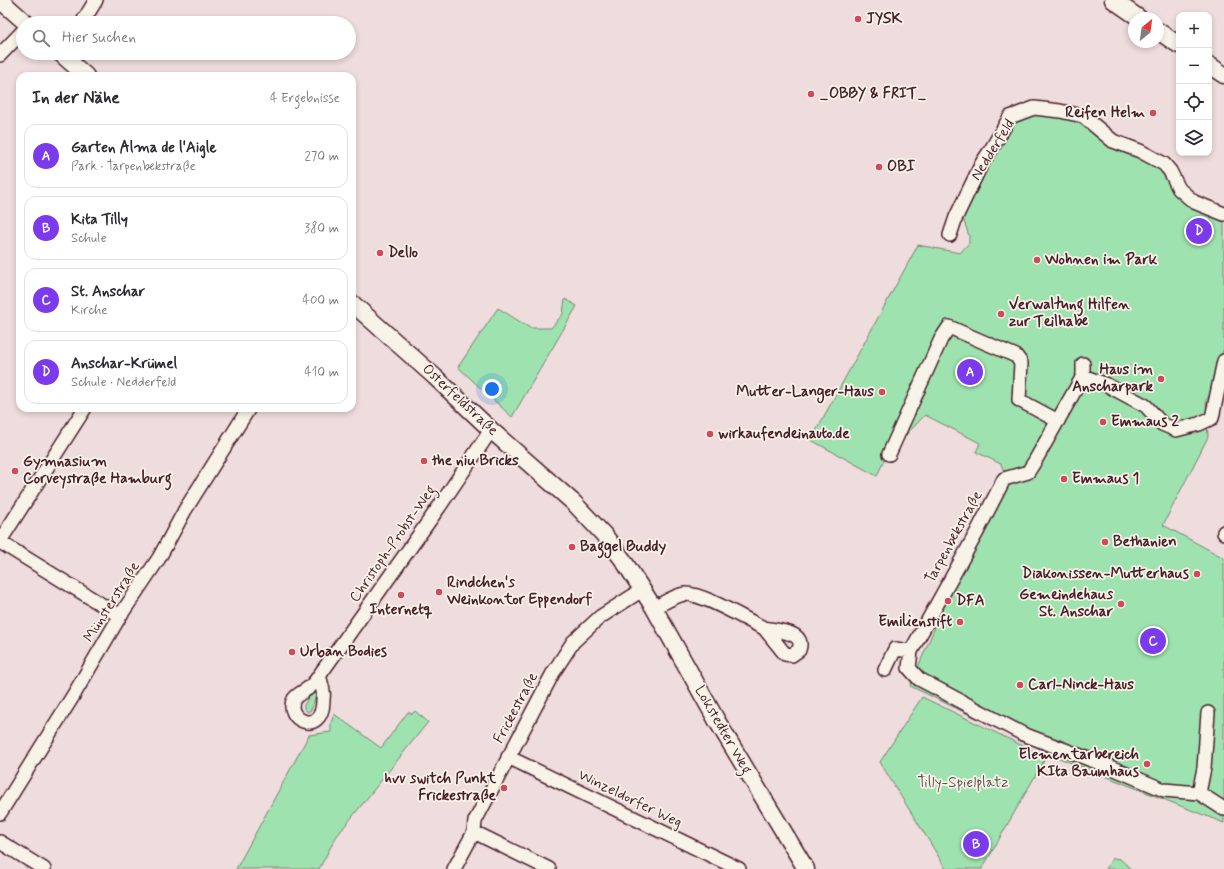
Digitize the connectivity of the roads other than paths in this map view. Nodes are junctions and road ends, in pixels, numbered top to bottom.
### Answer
1 (0, 0) edge
2 (96, 0) edge
3 (1112, 0) edge
4 (1130, 12) edge
5 (18, 16) edge
6 (86, 16) edge
7 (1164, 34) edge
8 (16, 38) edge
9 (1176, 43) edge
10 (0, 55) edge
11 (69, 60) edge
12 (1212, 67) edge
13 (82, 72) edge
14 (1224, 75) edge
15 (1224, 214) edge
16 (950, 235) dead end
17 (356, 307) edge
18 (1224, 360) edge
19 (82, 412) edge
20 (246, 412) edge
21 (1058, 421) junction
22 (491, 430) junction
23 (889, 454) dead end
24 (0, 542) edge
25 (642, 590) junction
26 (654, 608) junction
27 (120, 616) junction
28 (764, 628) dead end
29 (911, 651) junction
30 (885, 670) dead end
31 (319, 676) dead end
32 (1208, 713) dead end
33 (508, 757) junction
34 (1199, 792) junction
35 (1224, 809) edge
36 (0, 813) edge
37 (474, 832) junction
38 (0, 842) edge
39 (44, 869) edge
40 (454, 869) edge
41 (549, 869) edge
42 (739, 869) edge
43 (806, 869) edge

1 - 5 main road
2 - 6 street
3 - 4 main road
7 - 9 main road
8 - 10 street
11 - 13 main road
12 - 14 main road
15 - 16 street, Nedderfeld
17 - 22 main road, Osterfeldstraße
18 - 21 street, Tarpenbekstraße
19 - 24 street
20 - 27 street, Münsterstraße
21 - 23 street
21 - 29 street, Tarpenbekstraße
22 - 25 main road, Osterfeldstraße
22 - 31 street, Christoph-Probst-Weg
24 - 27 street
25 - 26 main road, Lokstedter Weg
25 - 33 street, Frickestraße
26 - 28 street
26 - 43 main road, Lokstedter Weg
27 - 36 street, Münsterstraße
29 - 30 street
29 - 34 street
32 - 34 street
33 - 37 street, Frickestraße
33 - 42 street, Winzeldorfer Weg
34 - 35 street
37 - 40 street, Frickestraße
37 - 41 street
38 - 39 street

